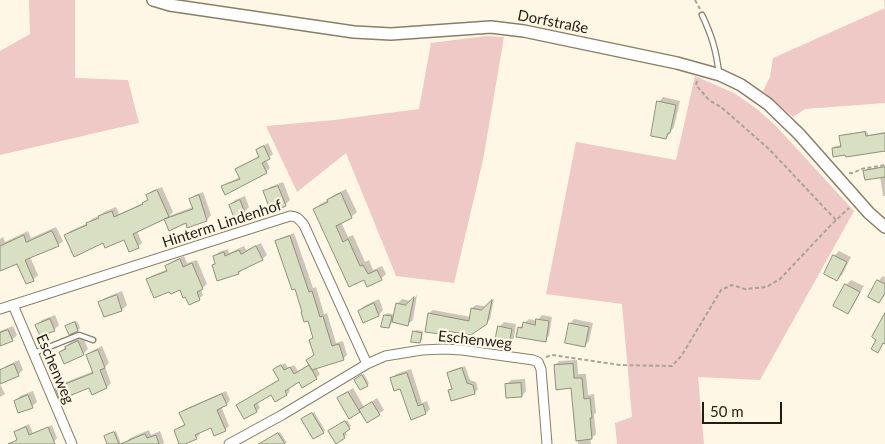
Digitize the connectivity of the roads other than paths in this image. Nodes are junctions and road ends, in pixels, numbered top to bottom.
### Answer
1 (153, 0) edge
2 (702, 15) dead end
3 (720, 76) junction
4 (885, 227) edge
5 (13, 305) junction
6 (0, 309) edge
7 (93, 340) dead end
8 (33, 353) junction
9 (367, 364) junction
10 (72, 444) edge
11 (229, 444) edge
12 (547, 444) edge

1 - 3 street, Dorfstraße
2 - 3 lane
3 - 4 street, Dorfstraße
5 - 6 street, Hinterm Lindenhof
5 - 8 street, Eschenweg
5 - 9 street, Hinterm Lindenhof
7 - 8 lane
8 - 10 street, Eschenweg
9 - 11 street, Eschenweg
9 - 12 street, Eschenweg

